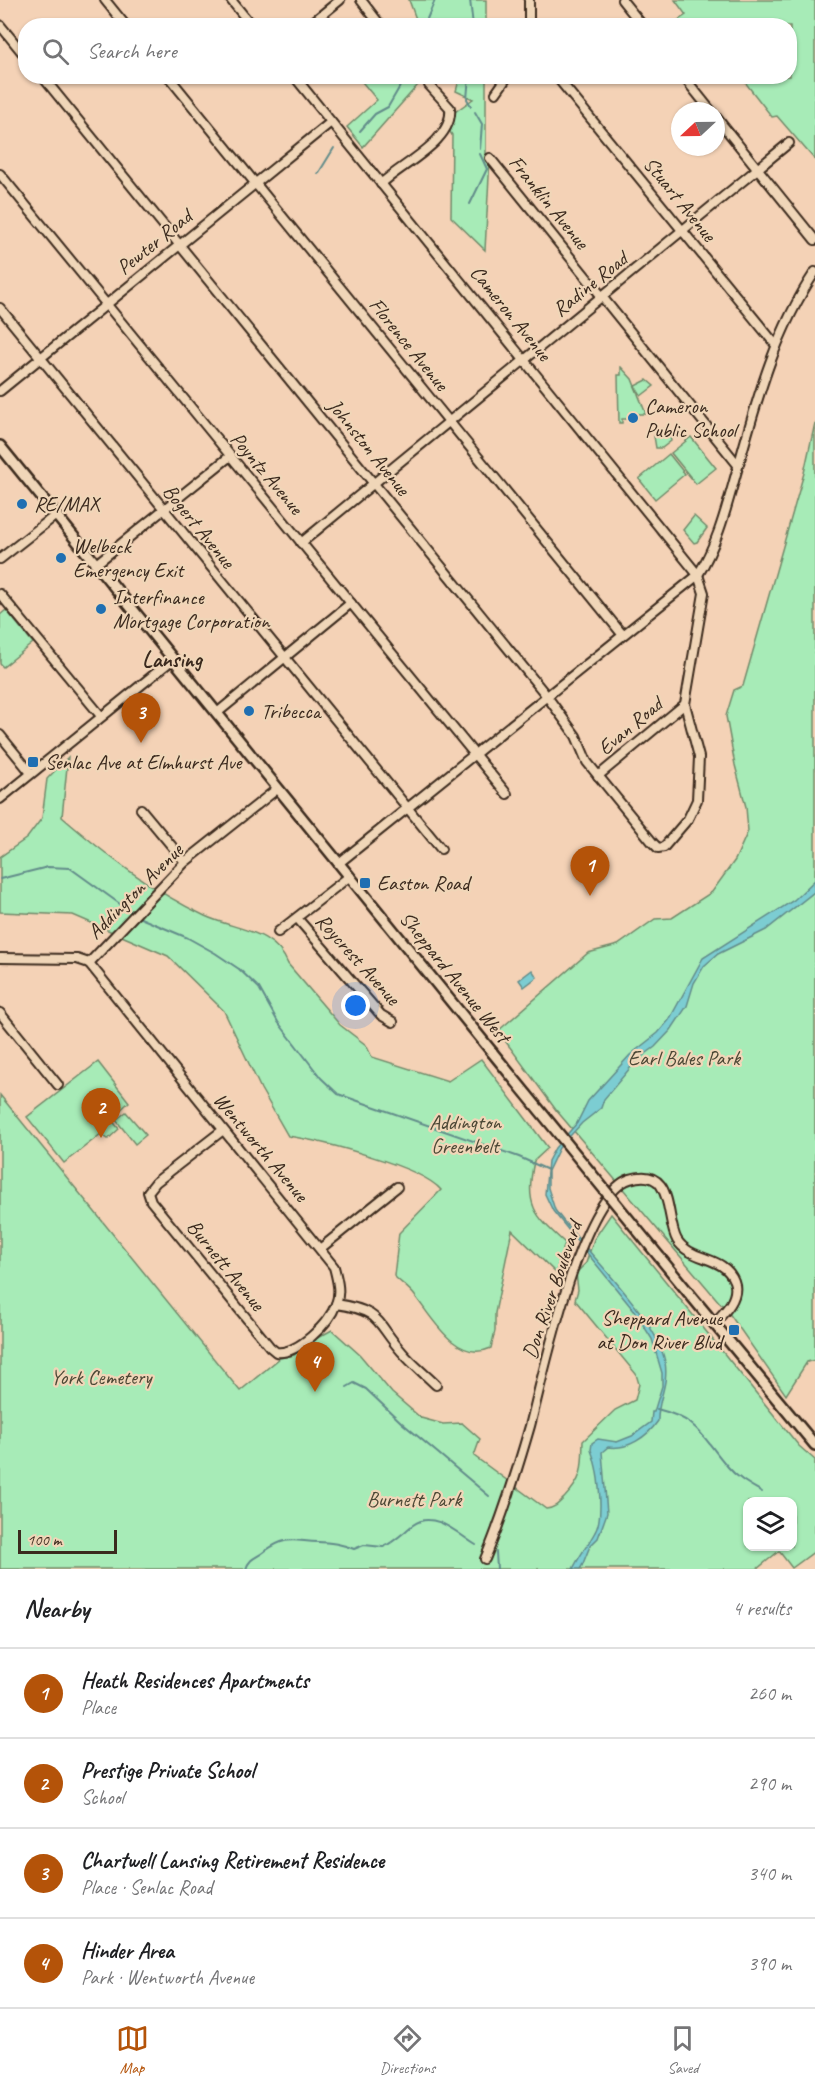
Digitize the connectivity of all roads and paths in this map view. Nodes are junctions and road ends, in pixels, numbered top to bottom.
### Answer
1 (105, 0) edge
2 (231, 0) edge
3 (340, 0) edge
4 (361, 0) edge
5 (530, 0) edge
6 (622, 0) edge
7 (120, 18) edge
8 (246, 18) edge
9 (318, 18) edge
10 (375, 18) edge
11 (529, 18) edge
12 (637, 18) edge
13 (0, 25) edge
14 (18, 47) edge
15 (48, 84) edge
16 (175, 84) edge
17 (300, 84) edge
18 (502, 84) edge
19 (563, 84) edge
20 (689, 84) edge
21 (429, 86) dead end
22 (496, 93) dead end
23 (704, 102) edge
24 (331, 122) junction
25 (725, 128) edge
26 (789, 143) dead end
27 (490, 158) dead end
28 (758, 170) junction
29 (0, 174) edge
30 (256, 183) junction
31 (381, 184) junction
32 (682, 231) junction
33 (815, 240) edge
34 (179, 245) junction
35 (815, 272) edge
36 (602, 296) junction
37 (107, 304) junction
38 (0, 308) edge
39 (776, 345) junction
40 (41, 359) junction
41 (526, 360) junction
42 (0, 392) edge
43 (448, 422) junction
44 (0, 446) edge
45 (229, 457) junction
46 (738, 465) junction
47 (374, 482) junction
48 (162, 509) junction
49 (56, 515) junction
50 (301, 543) junction
51 (0, 559) edge
52 (96, 564) junction
53 (698, 574) junction
54 (0, 594) edge
55 (351, 603) junction
56 (622, 634) junction
57 (284, 659) junction
58 (172, 660) junction
59 (546, 695) junction
60 (685, 704) junction
61 (217, 712) junction
62 (101, 716) junction
63 (0, 735) edge
64 (473, 753) junction
65 (31, 773) junction
66 (598, 776) junction
67 (277, 789) junction
68 (507, 794) dead end
69 (0, 799) edge
70 (409, 808) junction
71 (141, 809) dead end
72 (441, 849) dead end
73 (185, 862) junction
74 (339, 863) junction
75 (350, 876) junction
76 (297, 918) junction
77 (278, 932) dead end
78 (0, 958) edge
79 (89, 963) junction
80 (0, 1013) edge
81 (393, 1022) dead end
82 (58, 1086) dead end
83 (223, 1130) junction
84 (397, 1187) dead end
85 (321, 1248) junction
86 (336, 1304) junction
87 (714, 1323) junction
88 (436, 1385) dead end
89 (815, 1445) edge
90 (485, 1559) dead end

1 - 7 street
2 - 8 street
3 - 9 street
4 - 10 street
5 - 11 street
6 - 12 street
13 - 14 street
15 - 34 street, Johnston Avenue
16 - 30 street, Florence Avenue
17 - 24 street, Cameron Avenue
18 - 22 street
19 - 32 street, Stuart Avenue
20 - 23 street
21 - 31 street
24 - 30 street, Pewter Road
24 - 31 street, Cameron Avenue
25 - 28 street
26 - 28 street, Radine Road
27 - 36 street, Franklin Avenue
28 - 32 street, Radine Road
28 - 33 street
29 - 37 street, Poyntz Avenue
30 - 34 street, Pewter Road
30 - 43 street, Florence Avenue
31 - 41 street, Cameron Avenue
32 - 36 street, Radine Road
32 - 39 street, Stuart Avenue
34 - 37 street, Pewter Road
34 - 47 street, Johnston Avenue
35 - 39 street
36 - 41 street, Radine Road
36 - 46 street, Franklin Avenue
37 - 40 street, Pewter Road
37 - 45 street, Poyntz Avenue
38 - 40 street, Bogert Avenue
39 - 46 street
40 - 42 street, Pewter Road
40 - 48 street, Bogert Avenue
41 - 43 street, Radine Road
41 - 53 street, Cameron Avenue
43 - 47 street, Radine Road
43 - 56 street, Florence Avenue
44 - 49 main road, Sheppard Avenue West
45 - 48 street
45 - 50 street, Poyntz Avenue
46 - 53 street
47 - 50 street, Radine Road
47 - 59 street, Johnston Avenue
48 - 52 street
48 - 57 street, Bogert Avenue
49 - 51 street
49 - 52 main road, Sheppard Avenue West
50 - 55 street, Poyntz Avenue
52 - 58 main road, Sheppard Avenue West
53 - 56 street
53 - 60 street
54 - 62 street
55 - 57 street
55 - 64 street, Poyntz Avenue
56 - 59 street
57 - 61 street
57 - 70 street, Bogert Avenue
58 - 61 main road, Sheppard Avenue West
58 - 62 street
59 - 64 street
59 - 66 street, Johnston Avenue
60 - 66 street, Evan Road
60 - 66 street, Johnston Avenue
61 - 67 main road, Sheppard Avenue West
62 - 65 street
63 - 65 street
64 - 68 street, Poyntz Avenue
64 - 70 street
65 - 69 street
67 - 73 street, Addington Avenue
67 - 74 main road, Sheppard Avenue West
70 - 72 street, Bogert Avenue
70 - 74 street
71 - 73 street
73 - 79 street, Addington Avenue
74 - 75 main road, Sheppard Avenue West
75 - 76 street
75 - 87 main road, Sheppard Avenue West, bridge
76 - 77 street
76 - 81 street, Roycrest Avenue
78 - 79 street, Addington Avenue
79 - 83 street, Wentworth Avenue
80 - 82 street
83 - 85 street, Wentworth Avenue
83 - 86 street, Burnett Avenue
84 - 85 street
85 - 86 street, Wentworth Avenue
86 - 88 street
87 - 89 main road, Sheppard Avenue West
87 - 90 street, Don River Boulevard

